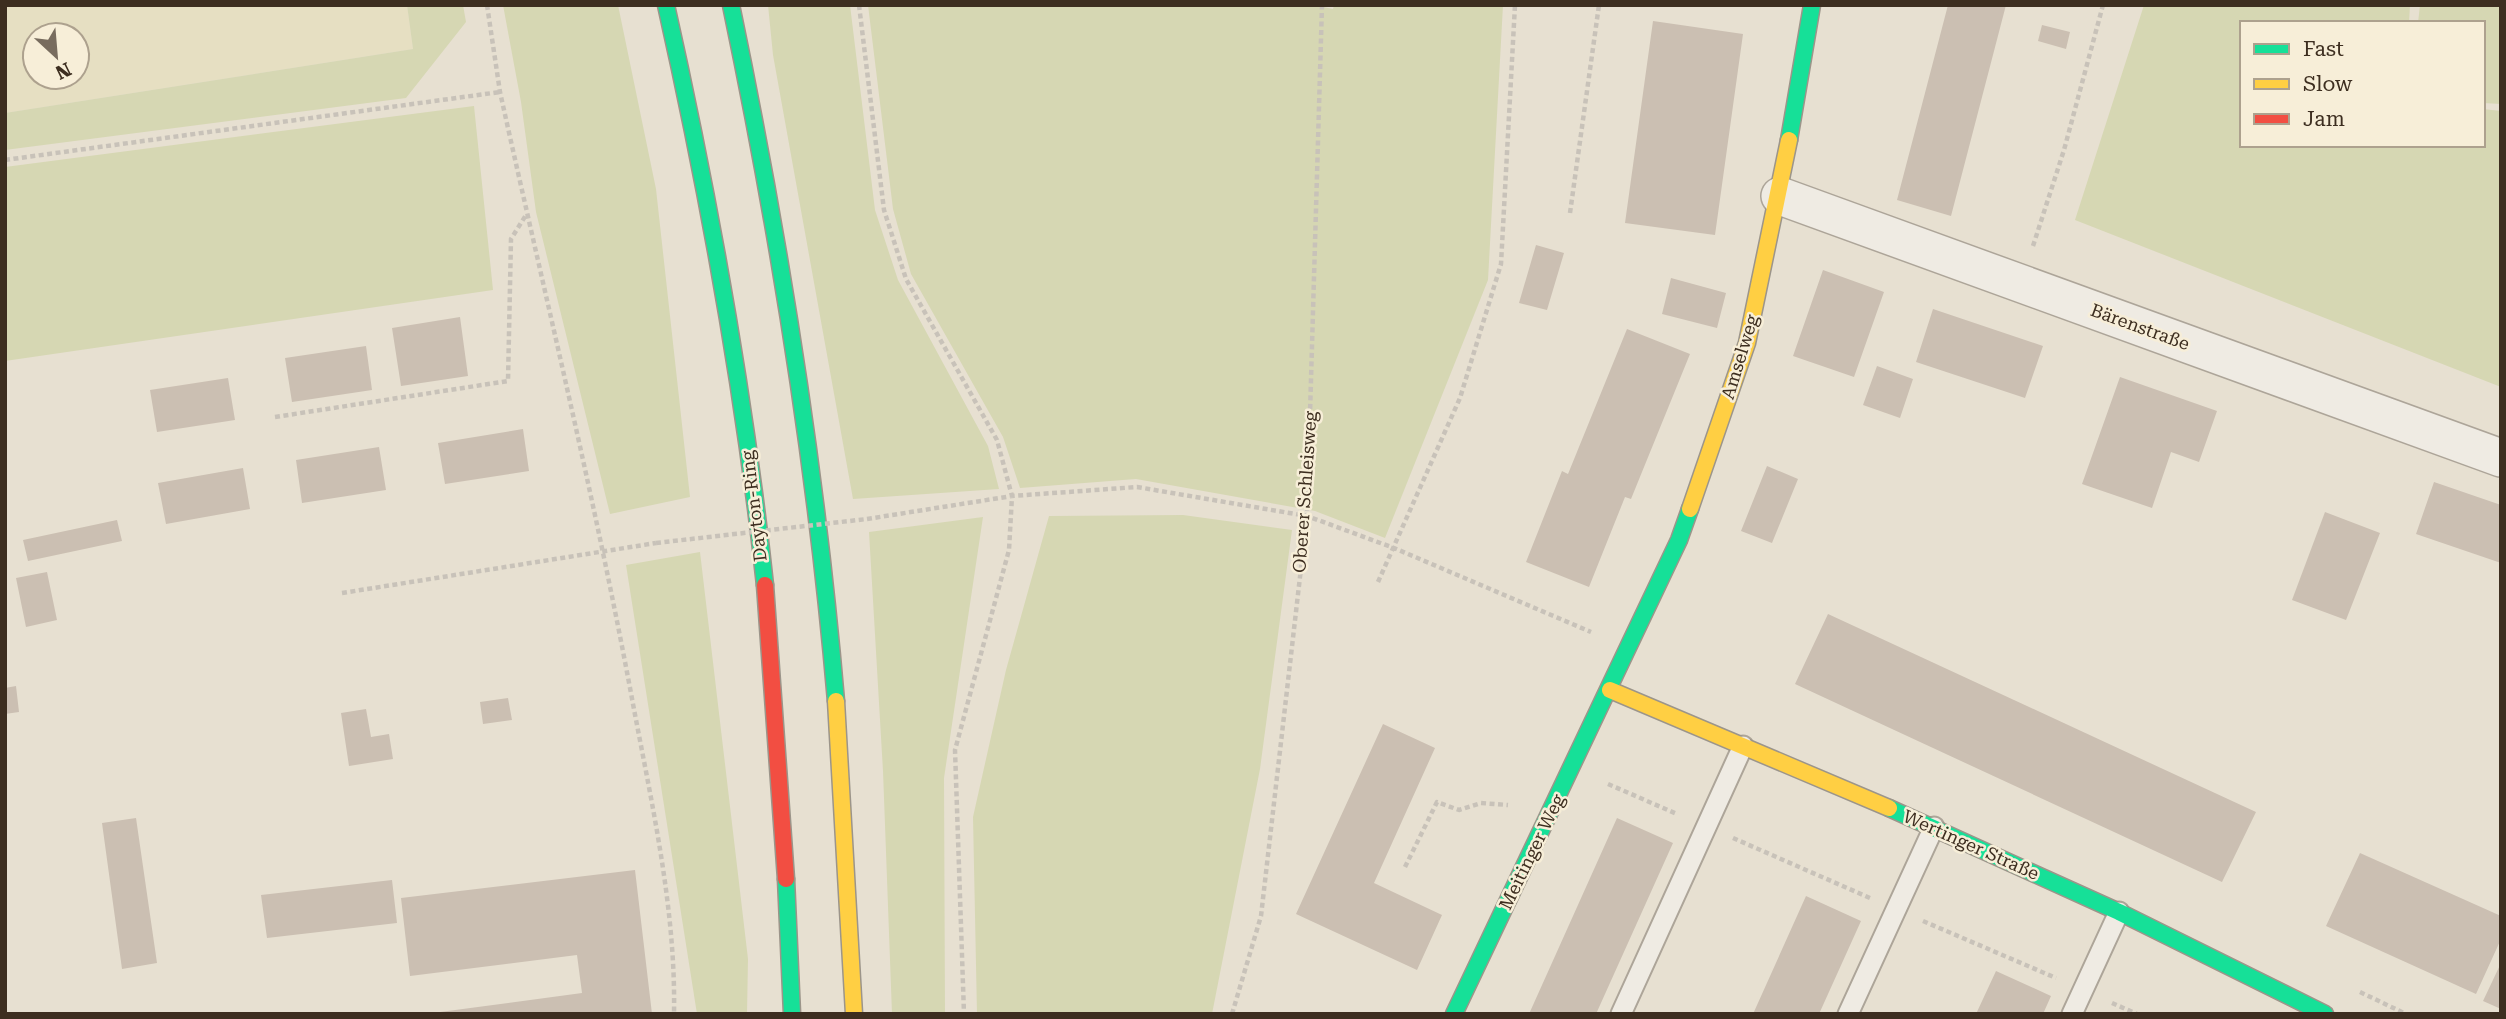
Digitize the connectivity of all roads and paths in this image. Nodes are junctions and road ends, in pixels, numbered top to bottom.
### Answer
1 (487, 5) edge
2 (666, 5) edge
3 (731, 5) edge
4 (859, 5) edge
5 (1322, 5) edge
6 (1515, 5) edge
7 (1600, 5) edge
8 (1812, 5) edge
9 (2103, 5) edge
10 (500, 92) junction
11 (5, 160) edge
12 (1780, 195) junction
13 (1570, 213) dead end
14 (527, 214) junction
15 (2020, 283) junction
16 (275, 417) dead end
17 (2501, 458) edge
18 (1012, 496) junction
19 (1307, 516) junction
20 (1394, 548) junction
21 (601, 550) junction
22 (1378, 582) dead end
23 (342, 593) dead end
24 (1629, 648) junction
25 (1609, 690) junction
26 (1743, 746) junction
27 (1572, 769) junction
28 (1546, 822) junction
29 (1706, 827) junction
30 (1934, 827) junction
31 (1405, 867) dead end
32 (1896, 909) junction
33 (2119, 912) junction
34 (2083, 990) junction
35 (674, 1014) edge
36 (792, 1014) edge
37 (854, 1014) edge
38 (964, 1014) edge
39 (1233, 1014) edge
40 (1454, 1014) edge
41 (1621, 1014) edge
42 (1848, 1014) edge
43 (2072, 1014) edge
44 (2137, 1014) edge
45 (2325, 1014) edge

1 - 10 path
2 - 36 main road, Dayton-Ring
3 - 37 main road
4 - 18 path
5 - 19 path, Oberer Schleisweg
6 - 20 path
7 - 13 path
8 - 12 main road, Amselweg
9 - 15 path
10 - 11 path
10 - 14 path
12 - 15 street, Bärenstraße
12 - 24 main road, Amselweg
14 - 16 path
14 - 21 path
15 - 17 street, Bärenstraße
18 - 19 path
18 - 21 path, bridge
18 - 38 path
19 - 20 path
19 - 39 path, Oberer Schleisweg
20 - 22 path
20 - 24 path
21 - 23 path
21 - 35 path
24 - 25 main road, Amselweg
25 - 26 main road, Wertinger Straße
25 - 27 main road, Meitinger Weg
26 - 29 lane
26 - 30 main road, Wertinger Straße
27 - 28 main road, Meitinger Weg
27 - 29 path
28 - 31 path
28 - 40 main road, Meitinger Weg
29 - 32 path
29 - 41 lane
30 - 32 lane
30 - 33 main road, Wertinger Straße
32 - 34 path
32 - 42 lane
33 - 34 lane
33 - 45 main road, Wertinger Straße
34 - 43 lane
34 - 44 path

